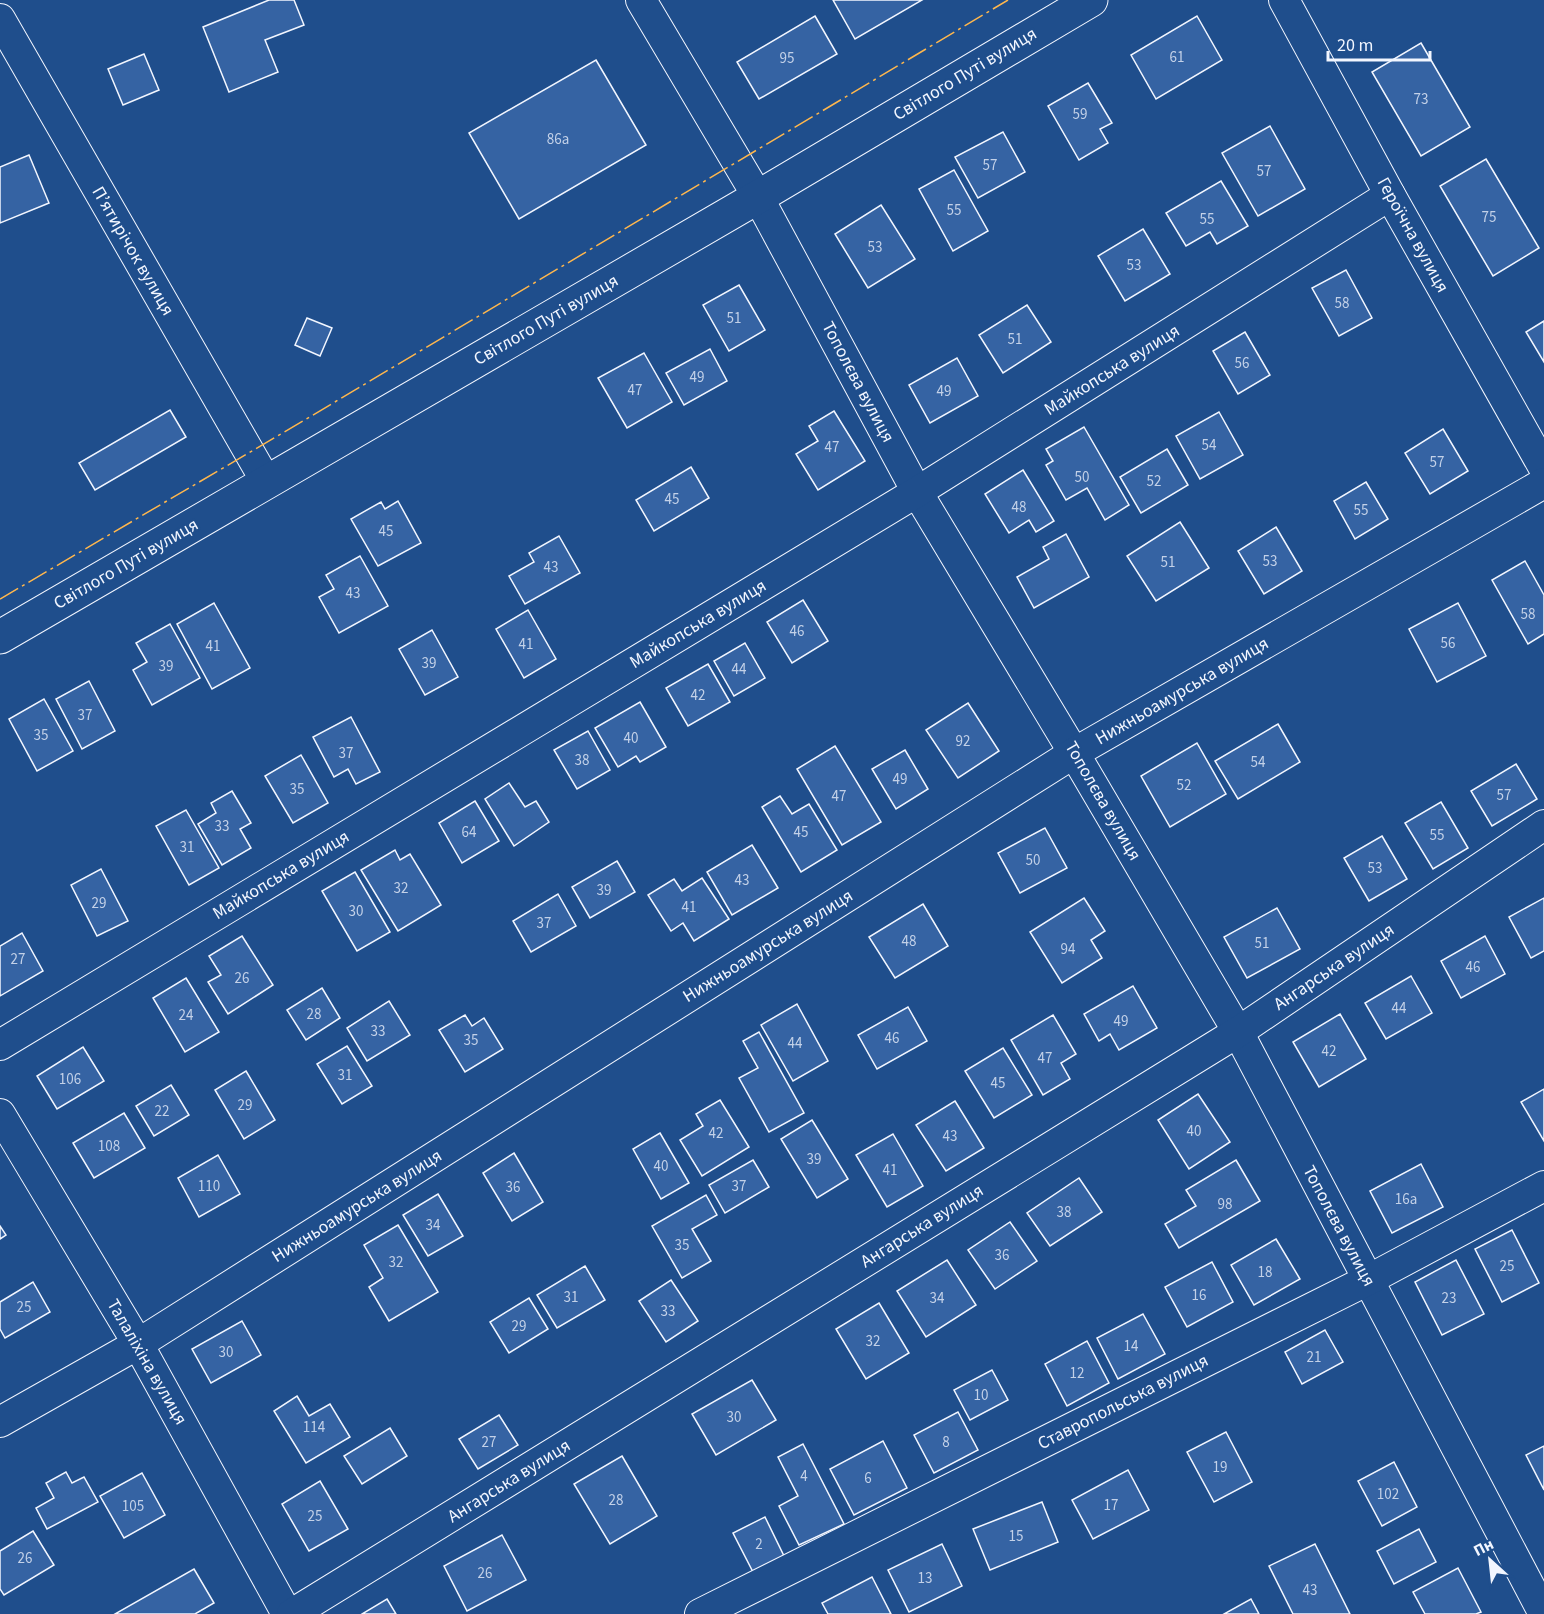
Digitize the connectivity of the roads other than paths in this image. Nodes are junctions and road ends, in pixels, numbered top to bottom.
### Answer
1 (641, 0) edge
2 (1090, 0) edge
3 (1284, 0) edge
4 (0, 19) edge
5 (1390, 195) junction
6 (758, 197) junction
7 (1544, 468) edge
8 (267, 483) junction
9 (1544, 483) edge
10 (917, 492) junction
11 (0, 637) edge
12 (1074, 753) junction
13 (1544, 825) edge
14 (1238, 1032) junction
15 (0, 1045) edge
16 (0, 1114) edge
17 (1544, 1186) edge
18 (1368, 1280) junction
19 (138, 1344) junction
20 (0, 1422) edge
21 (287, 1614) edge
22 (292, 1614) edge
23 (700, 1614) edge
24 (1544, 1614) edge

1 - 6 street, Тополєва вулиця
2 - 6 main road, Світлого Путі вулиця
3 - 5 street, Героїчна вулиця
4 - 8 street, П’ятирічок вулиця
5 - 7 street, Героїчна вулиця
5 - 10 street, Майкопська вулиця
6 - 8 main road, Світлого Путі вулиця
6 - 10 street, Тополєва вулиця
8 - 11 main road, Світлого Путі вулиця
9 - 12 street, Нижньоамурська вулиця
10 - 12 street, Тополєва вулиця
10 - 15 street, Майкопська вулиця
12 - 14 street, Тополєва вулиця
12 - 19 street, Нижньоамурська вулиця
13 - 14 street, Ангарська вулиця
14 - 18 street, Тополєва вулиця
14 - 22 street, Ангарська вулиця
16 - 19 street, Талаліхіна вулиця
17 - 18 street, Ставропольська вулиця
18 - 23 street, Ставропольська вулиця
18 - 24 street, Тополєва вулиця
19 - 20 street, Нижньоамурська вулиця
19 - 21 street, Талаліхіна вулиця

